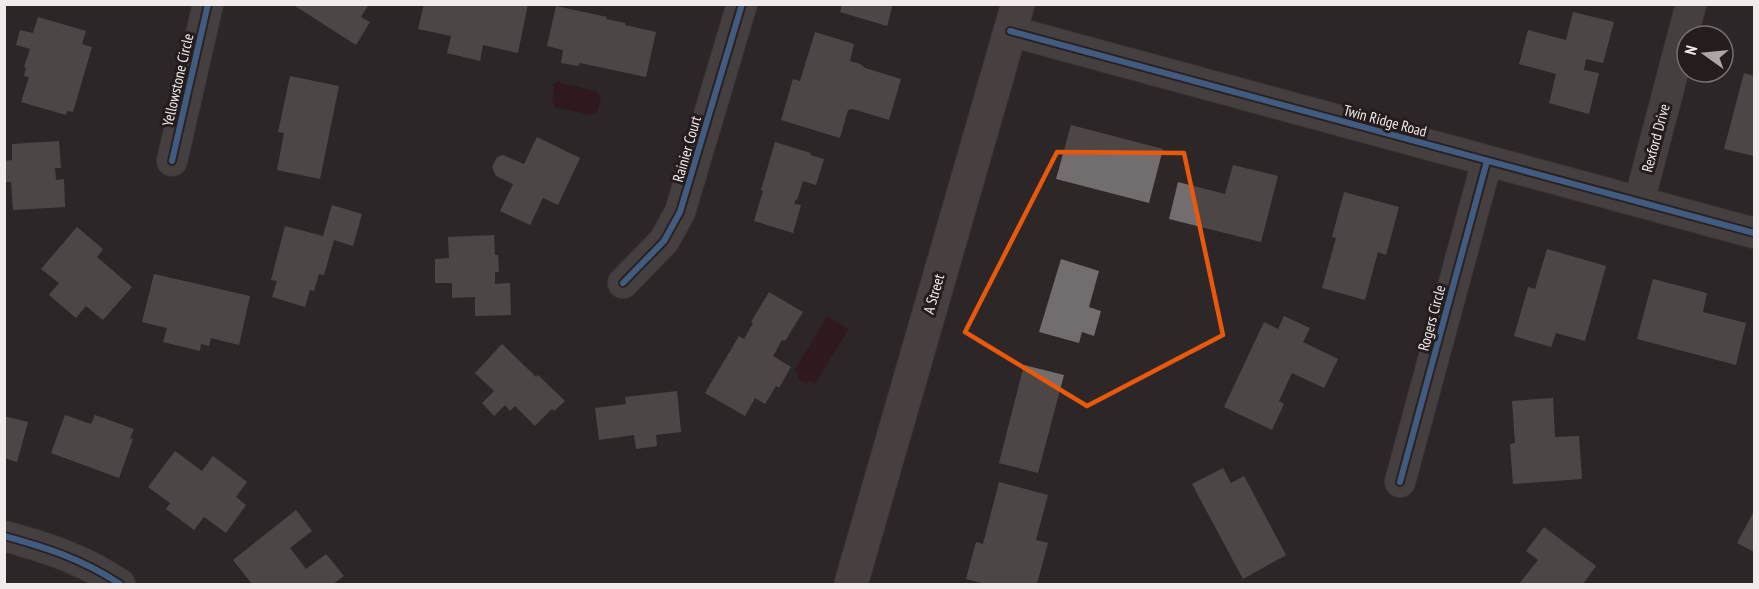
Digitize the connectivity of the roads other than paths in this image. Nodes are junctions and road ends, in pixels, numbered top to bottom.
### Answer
1 (208, 4) edge
2 (742, 4) edge
3 (1691, 4) edge
4 (1014, 18) edge
5 (1487, 160) junction
6 (172, 161) dead end
7 (1639, 202) junction
8 (1755, 233) edge
9 (623, 283) dead end
10 (1400, 482) dead end
11 (4, 536) edge
12 (120, 585) edge
13 (851, 585) edge

1 - 6 street, Yellowstone Circle
2 - 9 street, Rainier Court
3 - 7 street, Rexford Drive
4 - 5 street, Twin Ridge Road
4 - 13 main road, A Street
5 - 7 street, Twin Ridge Road
5 - 10 street, Rogers Circle
7 - 8 street, Twin Ridge Road
11 - 12 street

